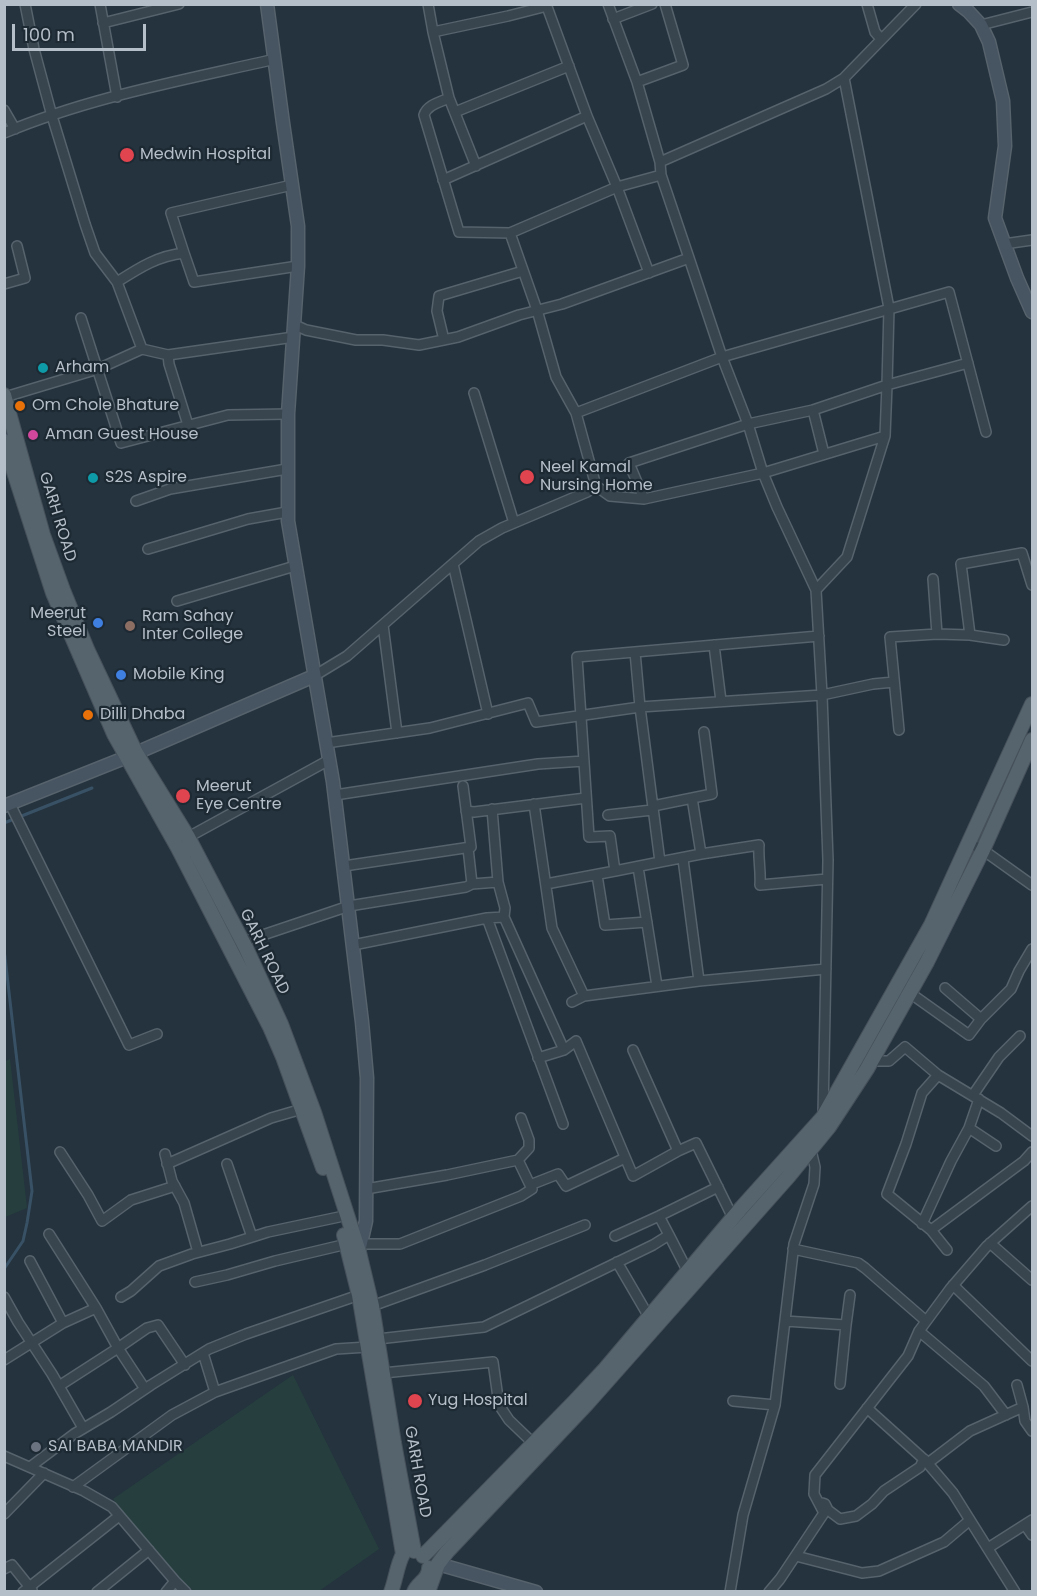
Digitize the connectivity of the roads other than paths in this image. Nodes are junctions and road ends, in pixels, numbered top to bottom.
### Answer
1 (25, 4) edge
2 (100, 4) edge
3 (179, 4) edge
4 (267, 4) edge
5 (428, 4) edge
6 (608, 4) edge
7 (652, 4) edge
8 (665, 4) edge
9 (867, 4) edge
10 (916, 4) edge
11 (959, 4) edge
12 (547, 5) edge
13 (1032, 12) edge
14 (613, 19) junction
15 (103, 23) junction
16 (981, 25) junction
17 (433, 32) junction
18 (881, 39) junction
19 (275, 59) junction
20 (569, 66) junction
21 (844, 78) junction
22 (637, 82) junction
23 (117, 97) junction
24 (449, 99) junction
25 (4, 110) edge
26 (455, 112) junction
27 (52, 116) junction
28 (587, 116) junction
29 (15, 129) junction
30 (4, 134) edge
31 (660, 162) junction
32 (476, 166) junction
33 (661, 175) junction
34 (442, 180) junction
35 (292, 185) junction
36 (617, 188) junction
37 (510, 233) junction
38 (1032, 240) edge
39 (1004, 244) junction
40 (17, 246) dead end
41 (184, 253) junction
42 (689, 258) junction
43 (298, 266) junction
44 (523, 271) junction
45 (649, 273) junction
46 (117, 282) junction
47 (4, 284) edge
48 (1029, 298) edge
49 (890, 308) junction
50 (537, 310) junction
51 (1032, 312) edge
52 (81, 318) dead end
53 (294, 331) junction
54 (444, 340) junction
55 (142, 349) junction
56 (168, 355) junction
57 (722, 357) junction
58 (968, 363) junction
59 (98, 369) junction
60 (887, 385) junction
61 (474, 393) dead end
62 (5, 397) edge
63 (813, 410) junction
64 (576, 413) junction
65 (288, 414) junction
66 (748, 424) junction
67 (188, 425) junction
68 (986, 432) dead end
69 (885, 436) junction
70 (4, 441) edge
71 (824, 454) junction
72 (287, 469) junction
73 (763, 473) junction
74 (596, 486) junction
75 (644, 499) junction
76 (136, 501) dead end
77 (287, 512) junction
78 (514, 523) junction
79 (148, 549) dead end
80 (453, 564) junction
81 (295, 566) junction
82 (933, 579) dead end
83 (1032, 585) edge
84 (816, 590) junction
85 (58, 592) junction
86 (177, 602) dead end
87 (383, 625) junction
88 (937, 634) junction
89 (970, 635) junction
90 (819, 636) junction
91 (1004, 640) dead end
92 (714, 645) junction
93 (635, 652) junction
94 (314, 676) junction
95 (894, 682) junction
96 (822, 695) junction
97 (721, 701) junction
98 (1032, 704) edge
99 (640, 707) junction
100 (488, 714) junction
101 (581, 715) junction
102 (899, 730) dead end
103 (704, 732) dead end
104 (397, 733) junction
105 (1032, 740) edge
106 (326, 743) junction
107 (131, 755) junction
108 (329, 760) junction
109 (584, 761) junction
110 (463, 786) dead end
111 (335, 795) junction
112 (586, 798) junction
113 (692, 798) junction
114 (534, 804) junction
115 (7, 805) edge
116 (653, 806) junction
117 (492, 809) junction
118 (466, 811) junction
119 (608, 815) dead end
120 (182, 841) junction
121 (969, 843) junction
122 (471, 847) junction
123 (983, 850) junction
124 (701, 854) junction
125 (682, 859) junction
126 (660, 862) junction
127 (344, 866) junction
128 (638, 867) junction
129 (615, 871) junction
130 (597, 875) junction
131 (827, 879) junction
132 (498, 882) junction
133 (472, 884) junction
134 (546, 884) junction
135 (1032, 885) edge
136 (349, 906) junction
137 (504, 917) junction
138 (487, 918) junction
139 (647, 922) junction
140 (242, 942) junction
141 (353, 945) junction
142 (1032, 948) edge
143 (826, 969) junction
144 (699, 981) junction
145 (657, 986) junction
146 (945, 988) dead end
147 (584, 996) junction
148 (891, 996) junction
149 (907, 998) junction
150 (572, 1002) dead end
151 (268, 1011) junction
152 (981, 1018) junction
153 (157, 1034) dead end
154 (1020, 1036) dead end
155 (564, 1050) junction
156 (633, 1050) dead end
157 (286, 1052) junction
158 (538, 1058) junction
159 (871, 1061) junction
160 (938, 1075) junction
161 (976, 1097) junction
162 (302, 1109) junction
163 (521, 1118) dead end
164 (826, 1122) junction
165 (563, 1124) dead end
166 (969, 1128) junction
167 (316, 1134) junction
168 (1032, 1136) edge
169 (806, 1146) junction
170 (996, 1146) dead end
171 (678, 1151) junction
172 (60, 1152) dead end
173 (1032, 1152) edge
174 (165, 1154) dead end
175 (625, 1158) junction
176 (518, 1160) junction
177 (167, 1164) junction
178 (227, 1164) dead end
179 (530, 1185) junction
180 (175, 1186) junction
181 (718, 1187) junction
182 (366, 1189) junction
183 (1032, 1206) edge
184 (659, 1216) junction
185 (339, 1217) junction
186 (733, 1218) junction
187 (922, 1224) junction
188 (585, 1225) dead end
189 (931, 1230) junction
190 (49, 1234) dead end
191 (669, 1235) junction
192 (615, 1236) dead end
193 (252, 1237) junction
194 (990, 1243) junction
195 (355, 1248) junction
196 (793, 1249) junction
197 (947, 1250) dead end
198 (198, 1252) junction
199 (30, 1260) dead end
200 (617, 1262) junction
201 (688, 1272) junction
202 (195, 1281) dead end
203 (1032, 1281) edge
204 (953, 1285) junction
205 (359, 1295) junction
206 (850, 1295) dead end
207 (4, 1297) edge
208 (121, 1298) dead end
209 (372, 1305) junction
210 (96, 1308) junction
211 (653, 1321) junction
212 (785, 1321) junction
213 (926, 1321) junction
214 (63, 1323) junction
215 (846, 1325) junction
216 (919, 1330) junction
217 (32, 1343) junction
218 (373, 1343) junction
219 (118, 1348) junction
220 (203, 1353) junction
221 (4, 1360) edge
222 (1032, 1361) edge
223 (184, 1365) junction
224 (383, 1373) junction
225 (840, 1384) dead end
226 (1017, 1385) dead end
227 (58, 1386) junction
228 (146, 1389) junction
229 (215, 1392) junction
230 (733, 1401) dead end
231 (582, 1402) junction
232 (774, 1405) junction
233 (1023, 1407) junction
234 (867, 1408) junction
235 (1006, 1415) junction
236 (385, 1419) junction
237 (83, 1428) junction
238 (1032, 1431) edge
239 (534, 1444) junction
240 (6, 1457) edge
241 (924, 1459) junction
242 (30, 1467) junction
243 (44, 1473) junction
244 (73, 1487) junction
245 (817, 1500) junction
246 (4, 1514) edge
247 (119, 1516) junction
248 (970, 1520) junction
249 (1029, 1522) edge
250 (1032, 1535) edge
251 (988, 1548) junction
252 (149, 1551) junction
253 (410, 1556) junction
254 (795, 1556) junction
255 (438, 1564) junction
256 (4, 1569) edge
257 (175, 1581) junction
258 (29, 1590) edge
259 (97, 1592) edge
260 (166, 1592) edge
261 (186, 1592) edge
262 (391, 1592) edge
263 (414, 1592) edge
264 (428, 1592) edge
265 (536, 1592) edge
266 (730, 1592) edge
267 (769, 1592) edge
268 (1015, 1592) edge

1 - 27 street
2 - 15 street
3 - 15 street
4 - 19 street
5 - 17 street
6 - 14 street
7 - 14 street
8 - 22 street
9 - 18 street
10 - 18 street
11 - 16 street
12 - 17 street
12 - 20 street
13 - 16 street
14 - 22 street
15 - 23 street
16 - 39 street
17 - 24 street
18 - 21 street
19 - 23 street
19 - 35 street
20 - 26 street
20 - 28 street
21 - 31 street
21 - 49 street
22 - 31 street
23 - 27 street
24 - 26 street
24 - 34 street
25 - 29 street
26 - 32 street
27 - 29 street
27 - 46 street
28 - 32 street
28 - 36 street
29 - 30 street
31 - 33 street
32 - 34 street
33 - 36 street
33 - 42 street
34 - 37 street
35 - 41 street
35 - 43 street
36 - 37 street
36 - 45 street
37 - 44 street
38 - 39 street
39 - 48 street
40 - 47 street
41 - 43 street
41 - 46 street
42 - 45 street
42 - 57 street
43 - 53 street
44 - 50 street
44 - 54 street
45 - 50 street
46 - 55 street
48 - 51 street
49 - 57 street
49 - 58 street
49 - 60 street
50 - 54 street
50 - 64 street
52 - 59 street
53 - 54 street
53 - 56 street
53 - 65 street
55 - 56 street
55 - 59 street
56 - 67 street
57 - 64 street
57 - 66 street
58 - 60 street
58 - 68 street
59 - 62 street
59 - 67 street
60 - 63 street
60 - 69 street
61 - 78 street
62 - 85 main road, GARH ROAD
63 - 66 street
63 - 71 street
64 - 74 street
65 - 67 street
65 - 72 street
66 - 73 street
66 - 75 street
69 - 71 street
69 - 84 street
70 - 85 main road, GARH ROAD
71 - 73 street
72 - 76 street
72 - 77 street
73 - 75 street
73 - 84 street
74 - 75 street
74 - 78 street
77 - 79 street
77 - 81 street
78 - 80 street
80 - 87 street
80 - 100 street
81 - 86 street
81 - 94 street
82 - 88 street
83 - 89 street
84 - 90 street
85 - 107 main road, GARH ROAD
87 - 94 street
87 - 104 street
88 - 89 street
88 - 95 street
89 - 91 street
90 - 92 street
90 - 96 street
92 - 93 street
92 - 97 street
93 - 99 street
93 - 101 street
94 - 106 street
94 - 107 street
95 - 96 street
95 - 102 street
96 - 97 street
96 - 131 street
97 - 99 street
98 - 121 main road
99 - 101 street
99 - 116 street
100 - 101 street
100 - 104 street
101 - 109 street
103 - 113 street
104 - 106 street
105 - 123 main road
106 - 108 street
107 - 115 street
107 - 120 main road, GARH ROAD
108 - 111 street
108 - 120 street
109 - 111 street
109 - 112 street
110 - 118 street
111 - 127 street
112 - 114 street
112 - 129 street
113 - 116 street
113 - 124 street
114 - 117 street
114 - 134 street
115 - 153 street
116 - 119 street
116 - 126 street
117 - 118 street
117 - 132 street
118 - 122 street
120 - 140 main road, GARH ROAD
120 - 151 main road, GARH ROAD
121 - 123 street
121 - 148 main road
122 - 127 street
122 - 133 street
123 - 135 street
123 - 149 main road
124 - 125 street
124 - 131 street
125 - 126 street
125 - 144 street
126 - 128 street
127 - 136 street
128 - 129 street
128 - 139 street
129 - 130 street
130 - 134 street
130 - 139 street
131 - 143 street
132 - 133 street
132 - 137 street
133 - 136 street
134 - 147 street
136 - 140 street
136 - 141 street
137 - 138 street
137 - 155 street
138 - 141 street
138 - 158 street
139 - 145 street
140 - 151 main road, GARH ROAD
141 - 182 street
142 - 152 street
143 - 144 street
143 - 164 street
144 - 145 street
145 - 147 street
146 - 152 street
147 - 150 street
148 - 149 main road
148 - 164 main road
149 - 152 street
149 - 159 main road
151 - 157 main road, GARH ROAD
154 - 161 street
155 - 158 street
155 - 175 street
156 - 171 street
157 - 162 main road, GARH ROAD
157 - 167 main road, GARH ROAD
158 - 165 street
159 - 160 street
159 - 164 main road
160 - 161 street
160 - 187 street
161 - 166 street
161 - 168 street
162 - 167 main road, GARH ROAD
162 - 177 street
163 - 176 street
164 - 169 main road
166 - 170 street
166 - 187 street
167 - 185 main road, GARH ROAD
167 - 195 main road, GARH ROAD
169 - 186 main road
169 - 196 street
169 - 211 main road
171 - 175 street
171 - 181 street
172 - 180 street
173 - 189 street
174 - 177 street
175 - 179 street
176 - 179 street
176 - 182 street
177 - 180 street
178 - 193 street
179 - 195 street
180 - 198 street
181 - 184 street
181 - 186 street
182 - 195 street
183 - 194 street
184 - 191 street
184 - 192 street
185 - 193 street
185 - 195 main road, GARH ROAD
186 - 201 main road
187 - 189 street
188 - 209 street
189 - 197 street
190 - 210 street
191 - 200 street
191 - 201 street
193 - 198 street
194 - 203 street
194 - 204 street
195 - 202 street
195 - 205 main road, GARH ROAD
195 - 209 main road, GARH ROAD
196 - 212 street
196 - 213 street
198 - 208 street
199 - 214 street
200 - 211 street
200 - 218 street
201 - 211 main road
204 - 213 street
204 - 222 street
205 - 218 main road, GARH ROAD
205 - 220 street
206 - 215 street
207 - 217 street
209 - 218 main road, GARH ROAD
210 - 214 street
210 - 219 street
211 - 231 main road
212 - 215 street
212 - 232 street
213 - 216 street
214 - 217 street
215 - 225 street
216 - 234 street
216 - 235 street
217 - 221 street
217 - 227 street
218 - 224 main road, GARH ROAD
218 - 229 street
218 - 236 main road, GARH ROAD
219 - 223 street
219 - 227 street
219 - 228 street
220 - 223 street
220 - 229 street
223 - 228 street
224 - 236 main road, GARH ROAD
224 - 239 street
226 - 233 street
227 - 237 street
228 - 237 street
229 - 244 street
230 - 232 street
231 - 239 main road
231 - 255 main road
232 - 266 street
233 - 235 street
233 - 238 street
234 - 241 street
234 - 245 street
235 - 241 street
236 - 253 main road, GARH ROAD
237 - 242 street
239 - 253 main road
240 - 242 street
241 - 245 street
241 - 248 street
242 - 243 street
243 - 244 street
243 - 246 street
244 - 247 street
245 - 254 street
247 - 252 street
247 - 258 street
248 - 251 street
248 - 254 street
249 - 250 street
249 - 251 street
251 - 268 street
252 - 257 street
252 - 259 street
253 - 262 main road
253 - 263 main road
254 - 267 street
255 - 264 main road
255 - 265 street
256 - 258 street
257 - 260 street
257 - 261 street

